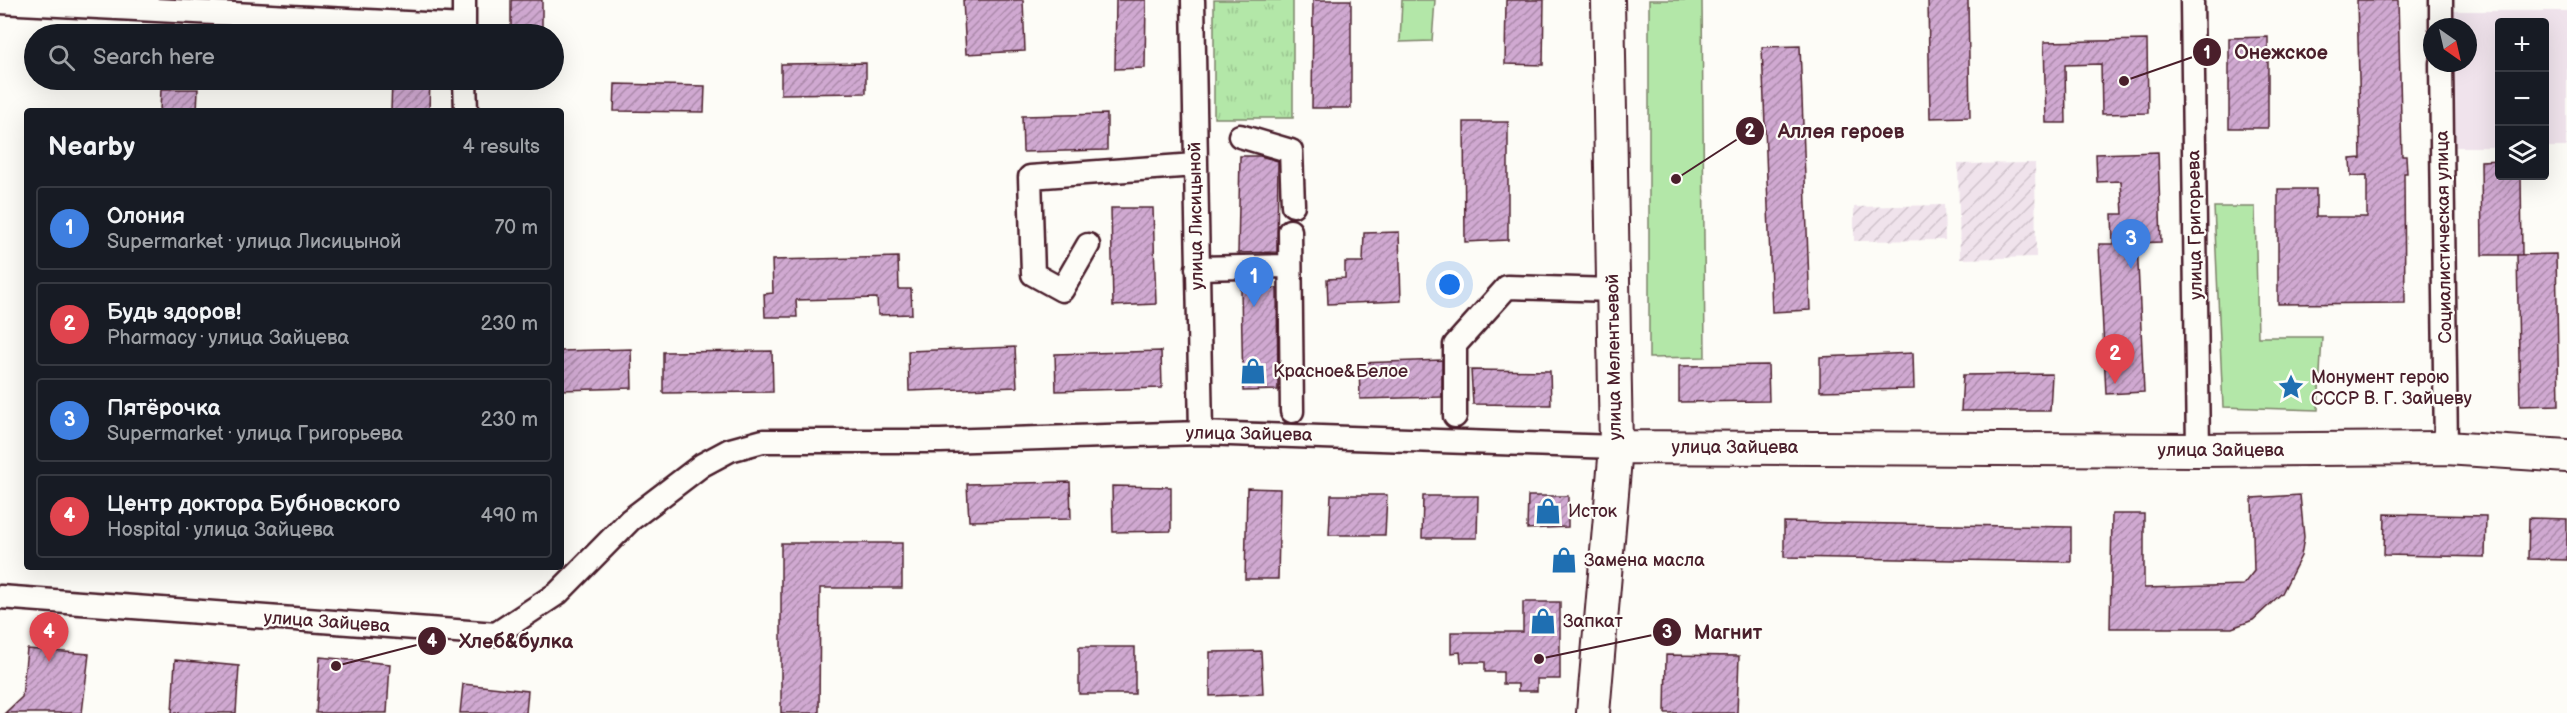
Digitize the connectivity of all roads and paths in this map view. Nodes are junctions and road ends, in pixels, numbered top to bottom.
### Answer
1 (464, 0) edge
2 (1193, 0) edge
3 (1608, 0) edge
4 (2192, 0) edge
5 (2441, 0) edge
6 (0, 2) edge
7 (2441, 18) edge
8 (365, 24) edge
9 (464, 24) edge
10 (2441, 72) edge
11 (465, 90) edge
12 (466, 108) edge
13 (1240, 136) dead end
14 (1195, 165) junction
15 (1293, 205) dead end
16 (1290, 231) dead end
17 (1088, 245) dead end
18 (1290, 266) junction
19 (1197, 268) junction
20 (1613, 290) junction
21 (1292, 411) dead end
22 (1455, 416) dead end
23 (1201, 433) junction
24 (1616, 447) junction
25 (2446, 448) junction
26 (2198, 450) junction
27 (2567, 456) edge
28 (0, 597) edge
29 (1593, 713) edge

1 - 9 street
2 - 14 street, улица Лисицыной
3 - 20 main road, улица Мелентьевой
4 - 26 street, улица Григорьева
5 - 7 street
6 - 8 street
10 - 25 street, Социалистическая улица
11 - 12 street
13 - 15 street
14 - 17 street
14 - 19 street, улица Лисицыной
16 - 18 street
18 - 19 street
18 - 21 street
19 - 23 street, улица Лисицыной
20 - 22 street
20 - 24 main road, улица Мелентьевой
23 - 24 street, улица Зайцева
23 - 28 street, улица Зайцева
24 - 26 main road, улица Зайцева
24 - 29 main road, улица Мелентьевой
25 - 26 main road, улица Зайцева
25 - 27 main road, улица Зайцева

